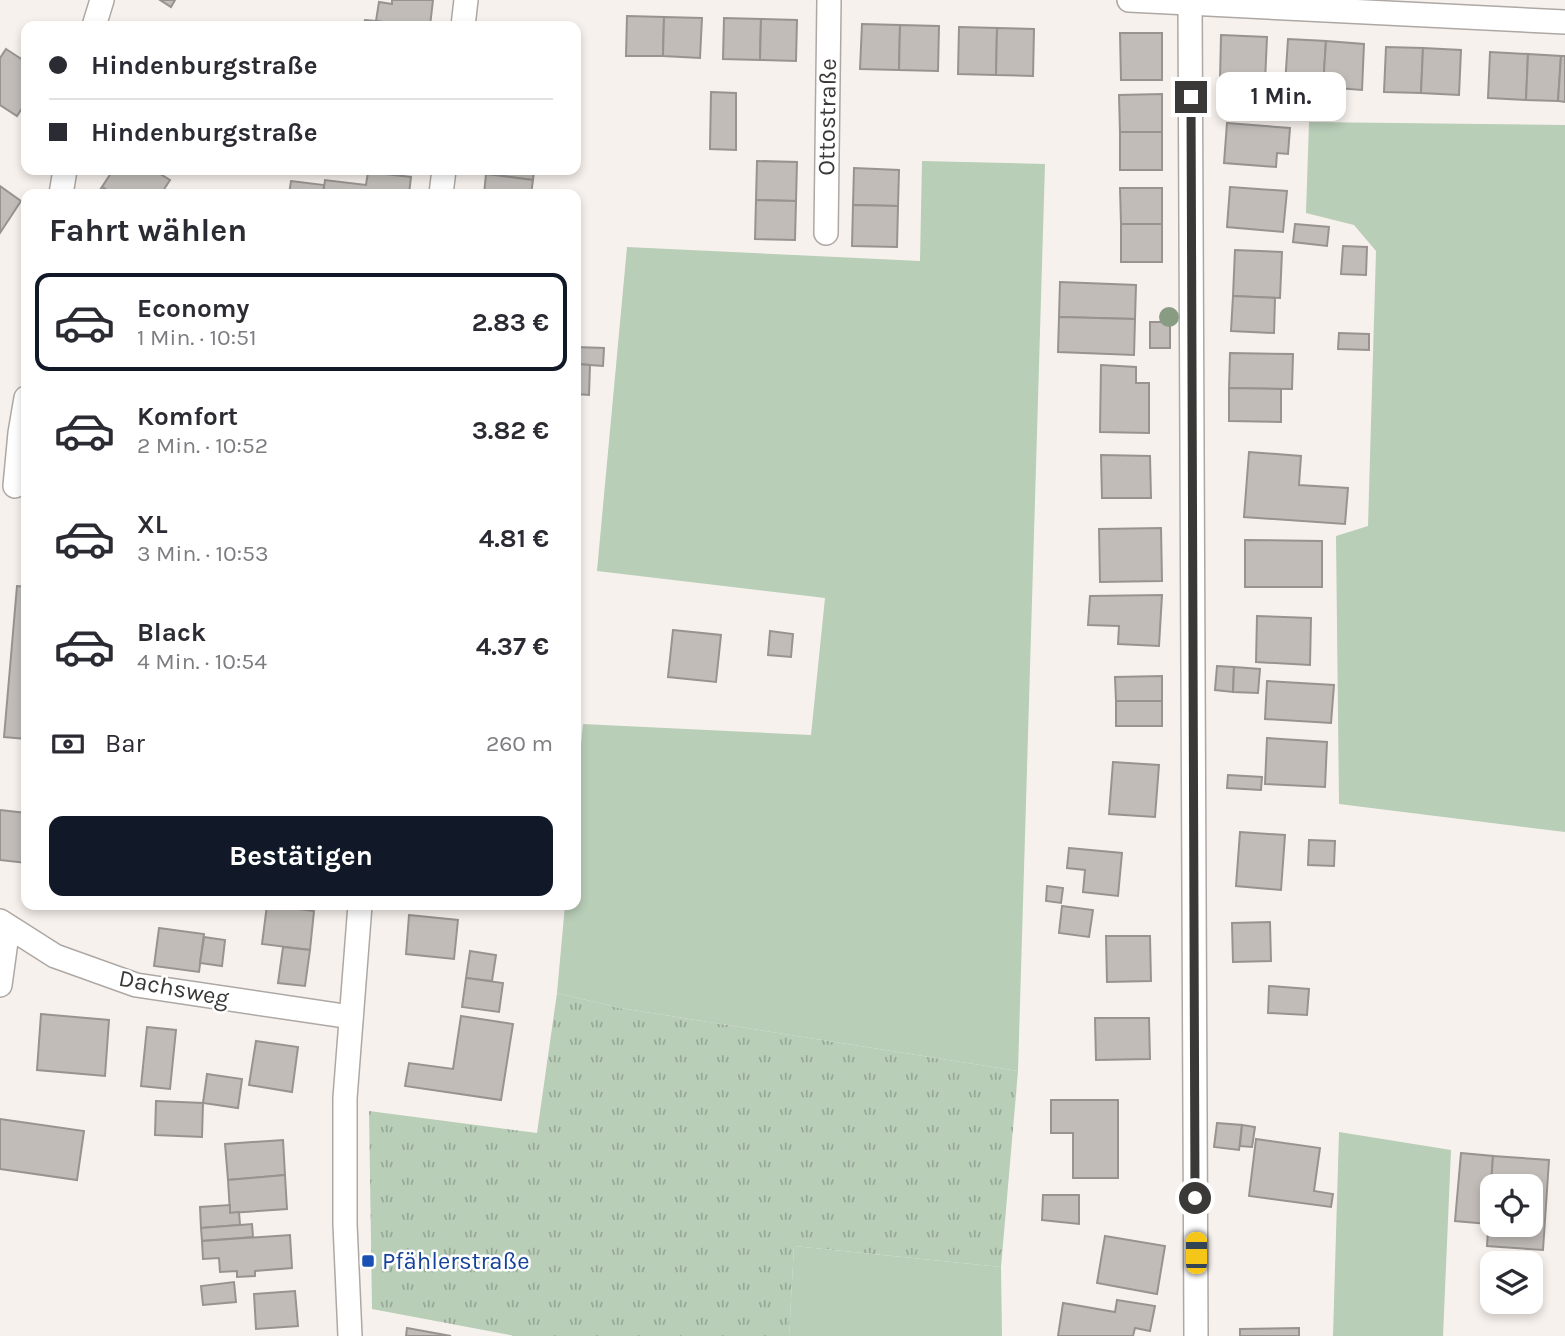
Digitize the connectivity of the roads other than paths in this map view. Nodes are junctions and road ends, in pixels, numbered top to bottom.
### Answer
1 (102, 0) edge
2 (466, 0) edge
3 (829, 0) edge
4 (1129, 0) edge
5 (1190, 2) edge
6 (96, 21) edge
7 (464, 21) edge
8 (1565, 22) edge
9 (826, 233) dead end
10 (21, 427) edge
11 (15, 486) dead end
12 (360, 910) edge
13 (4, 924) edge
14 (0, 985) edge
15 (351, 1017) junction
16 (350, 1336) edge
17 (1196, 1336) edge

1 - 6 street
2 - 7 street
3 - 9 street, Ottostraße
4 - 5 street
5 - 8 street
5 - 17 street
10 - 11 street
12 - 15 street
13 - 14 street, Dachsweg
13 - 15 street, Dachsweg
15 - 16 street

